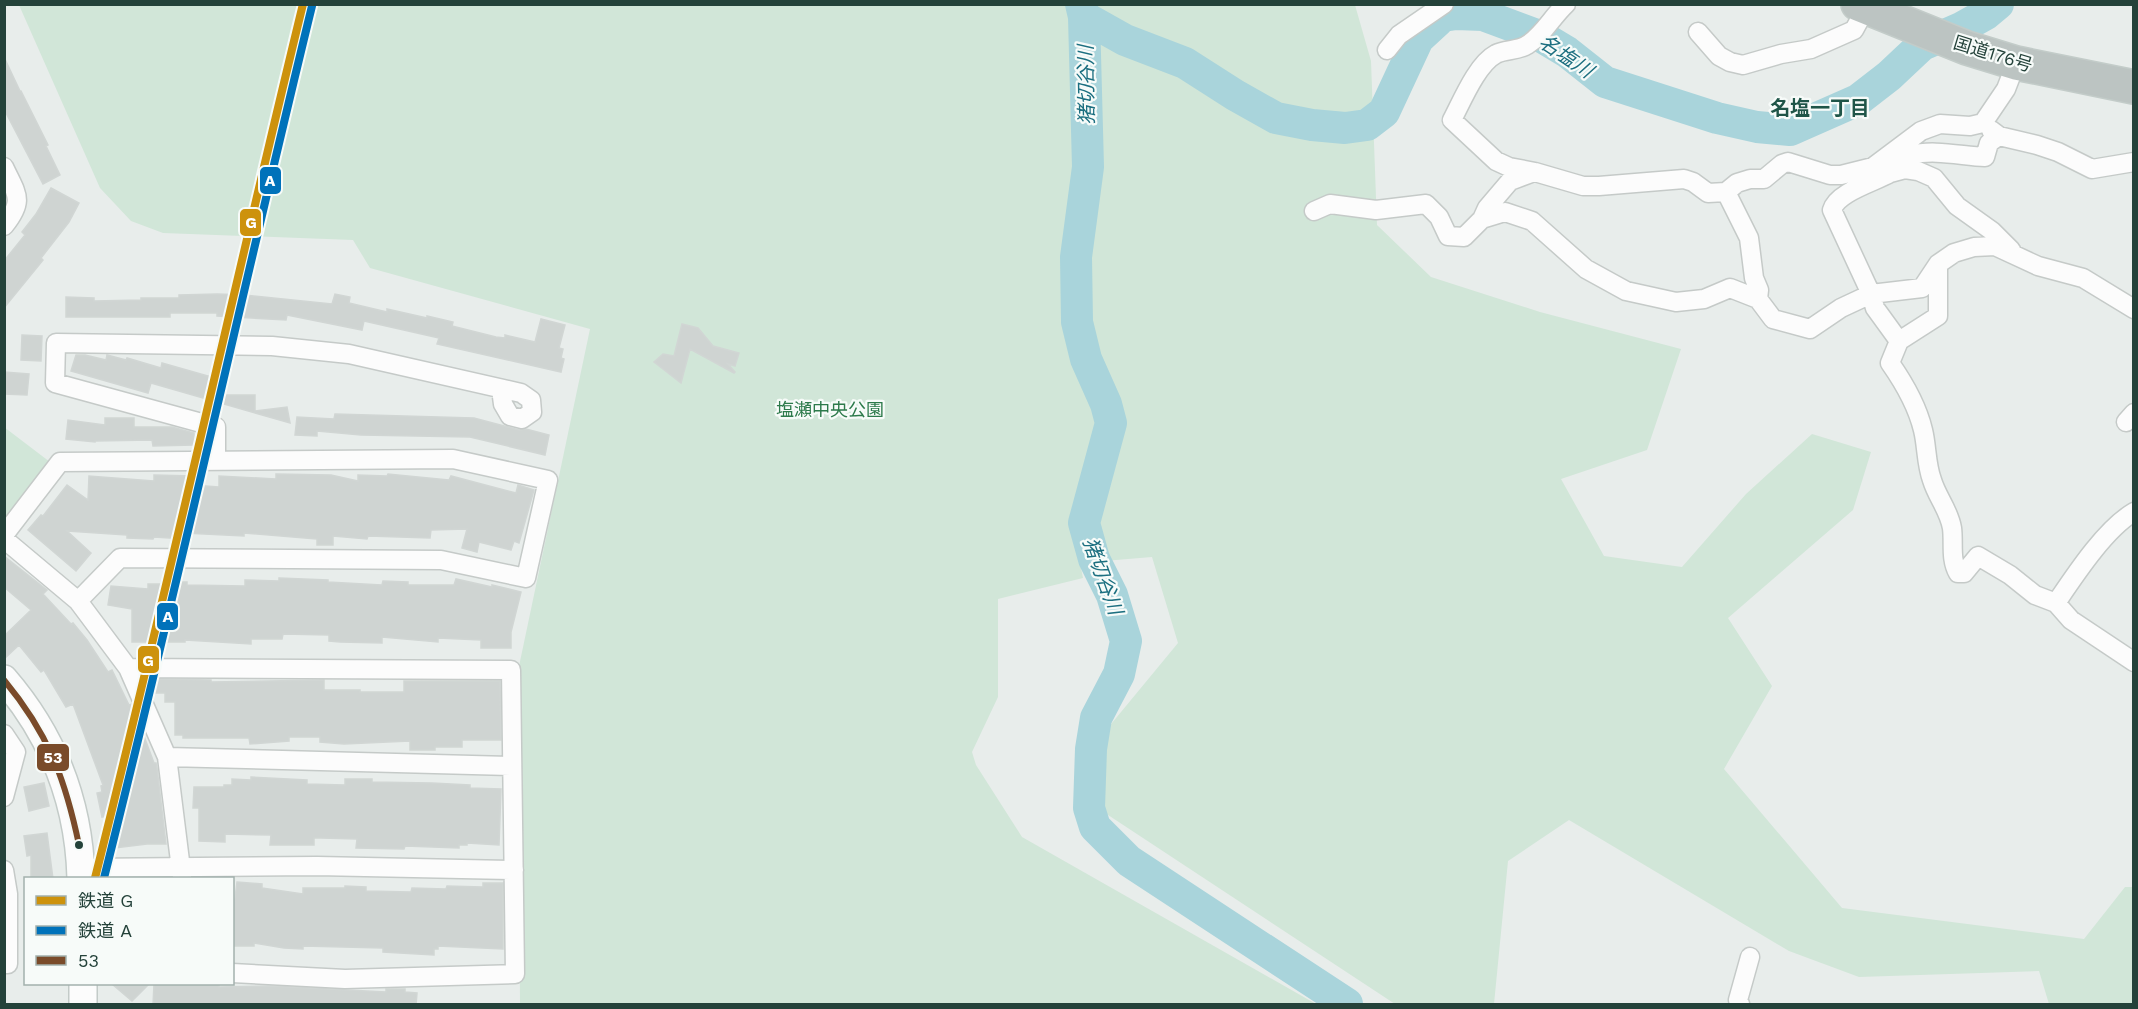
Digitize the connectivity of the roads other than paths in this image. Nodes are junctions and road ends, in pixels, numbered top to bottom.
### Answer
1 (1443, 4) edge
2 (1566, 4) edge
3 (1862, 6) edge
4 (1698, 32) dead end
5 (1388, 50) dead end
6 (2016, 63) junction
7 (2133, 87) edge
8 (1983, 123) junction
9 (1999, 136) junction
10 (2133, 162) edge
11 (4, 167) edge
12 (1535, 172) junction
13 (1890, 173) junction
14 (1726, 192) junction
15 (1314, 211) dead end
16 (1482, 219) junction
17 (4, 226) edge
18 (2016, 256) junction
19 (1938, 264) junction
20 (1871, 294) junction
21 (1758, 298) junction
22 (2133, 309) edge
23 (1899, 341) junction
24 (501, 389) dead end
25 (216, 461) junction
26 (2133, 512) edge
27 (4, 537) edge
28 (78, 601) junction
29 (2056, 603) junction
30 (2133, 662) edge
31 (128, 668) junction
32 (4, 679) edge
33 (4, 734) edge
34 (167, 757) junction
35 (512, 765) junction
36 (4, 797) edge
37 (4, 870) edge
38 (514, 870) junction
39 (81, 873) edge
40 (182, 873) edge
41 (1750, 957) dead end
42 (4, 964) edge
43 (234, 974) edge
44 (83, 985) edge
45 (83, 1005) edge
46 (1740, 1005) edge

1 - 5 street
2 - 12 street
3 - 4 street
3 - 6 highway, 国道176号
6 - 7 highway, 国道176号
6 - 8 street
8 - 9 street
8 - 14 street
9 - 10 street
9 - 13 street
11 - 17 street
12 - 14 street
12 - 16 street
13 - 18 street
13 - 20 street
14 - 21 street
15 - 16 street
16 - 21 street
18 - 19 street
18 - 22 street
19 - 20 street
19 - 23 street
20 - 21 street
20 - 23 street
23 - 29 street
24 - 25 street
25 - 27 street
25 - 28 street
26 - 29 street
27 - 28 street
28 - 31 street
29 - 30 street
31 - 34 street
31 - 35 street
32 - 39 street
33 - 36 street
34 - 35 street
34 - 40 street
35 - 38 street
37 - 42 street
38 - 40 street
38 - 43 street
39 - 40 street
41 - 46 street
44 - 45 street

